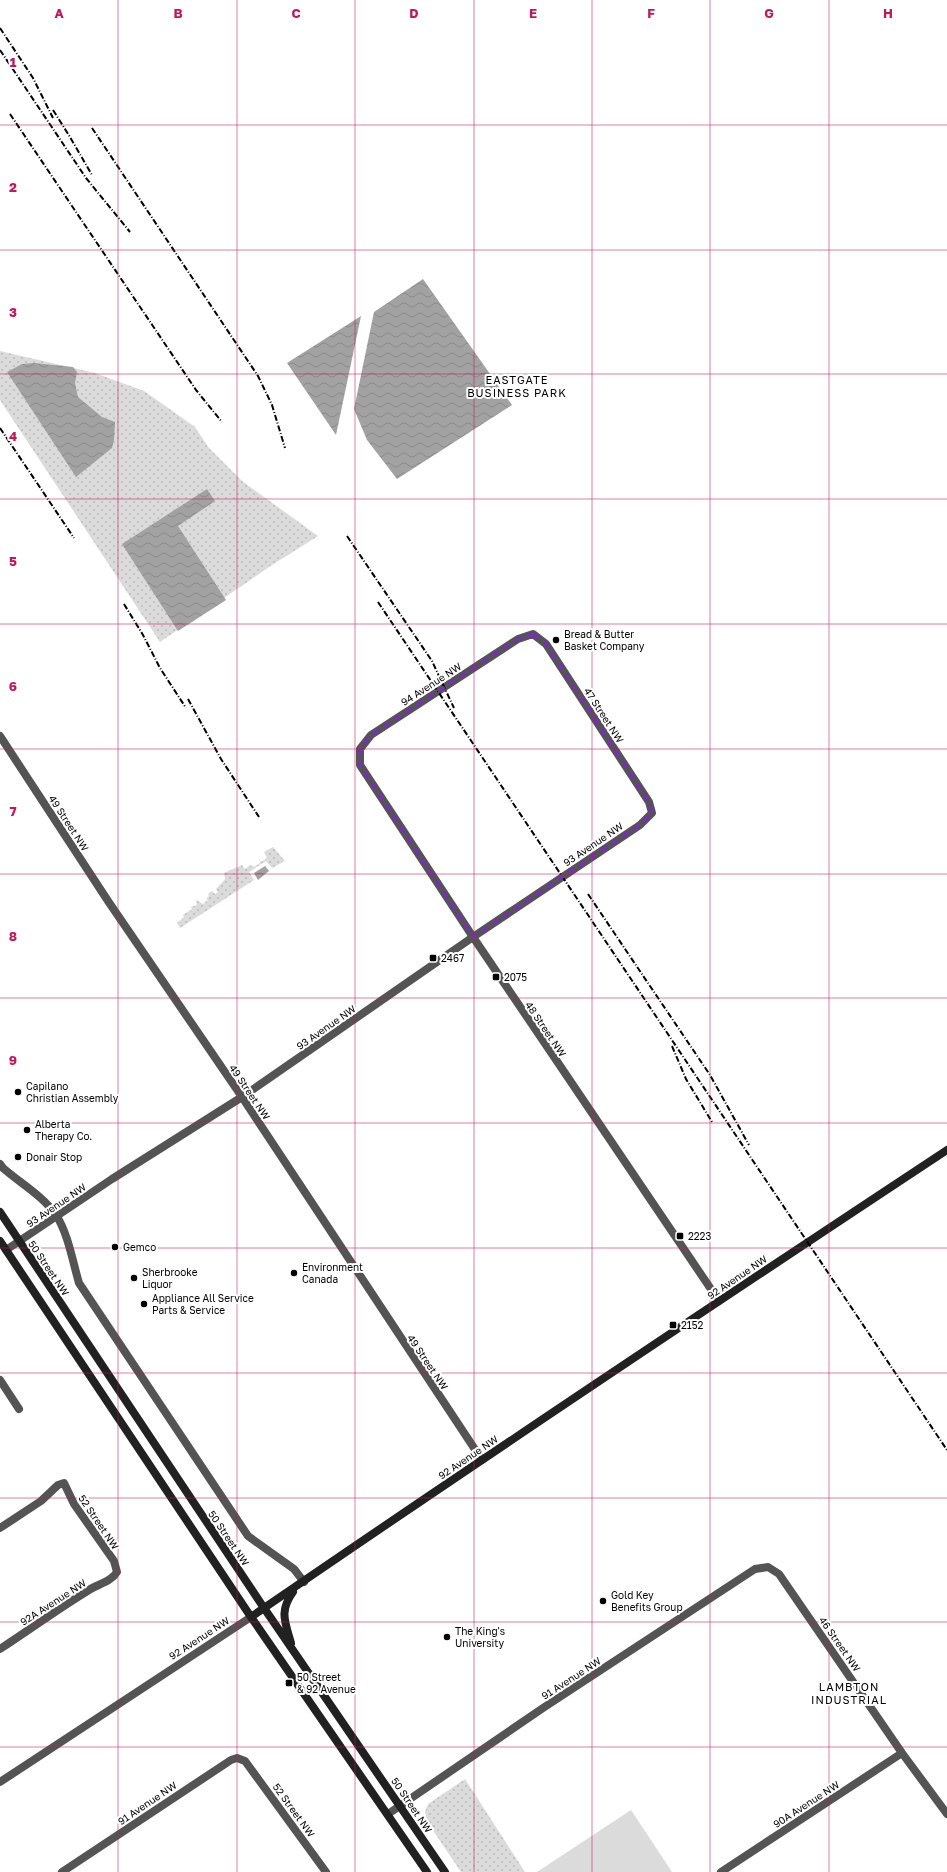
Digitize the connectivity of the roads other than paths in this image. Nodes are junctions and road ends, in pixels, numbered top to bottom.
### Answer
1 (533, 634) joint
2 (0, 736) edge
3 (360, 765) joint
4 (652, 813) joint
5 (473, 937) junction
6 (242, 1097) junction
7 (947, 1150) edge
8 (0, 1164) edge
9 (0, 1212) edge
10 (57, 1216) junction
11 (0, 1241) edge
12 (19, 1241) junction
13 (6, 1250) junction
14 (719, 1301) junction
15 (0, 1380) edge
16 (19, 1409) dead end
17 (482, 1460) junction
18 (0, 1528) edge
19 (768, 1567) joint
20 (117, 1572) joint
21 (304, 1582) junction
22 (297, 1587) junction
23 (264, 1608) junction
24 (251, 1617) junction
25 (0, 1649) edge
26 (295, 1653) junction
27 (902, 1753) junction
28 (245, 1761) joint
29 (0, 1782) edge
30 (400, 1806) junction
31 (388, 1814) junction
32 (947, 1814) edge
33 (62, 1872) edge
34 (326, 1872) edge
35 (428, 1872) edge
36 (445, 1872) edge
37 (721, 1872) edge

1 - 3 street, 94 Avenue NW
1 - 4 street, 47 Street NW
2 - 6 street, 49 Street NW
3 - 5 street, 48 Street NW
4 - 5 street, 93 Avenue NW
5 - 6 street, 93 Avenue NW
5 - 14 street, 48 Street NW
6 - 10 street, 93 Avenue NW
6 - 17 street, 49 Street NW
7 - 14 main road, 92 Avenue NW
8 - 10 street, 50 Street NW
9 - 12 main road, 50 Street NW
10 - 12 street, 93 Avenue NW
10 - 21 street, 50 Street NW
11 - 13 main road
12 - 13 street, 93 Avenue NW
12 - 23 main road, 50 Street NW
13 - 24 main road
14 - 17 main road, 92 Avenue NW
15 - 16 street
17 - 21 main road, 92 Avenue NW
18 - 20 street, 52 Street NW
19 - 27 street, 46 Street NW
19 - 30 street, 91 Avenue NW
20 - 25 street, 92A Avenue NW
21 - 22 main road, 92 Avenue NW
22 - 23 main road, 92 Avenue NW
22 - 26 main road
23 - 24 main road, 92 Avenue NW
23 - 26 main road, 50 Street NW
24 - 29 street, 92 Avenue NW
24 - 31 main road
26 - 30 main road, 50 Street NW
27 - 32 street, 46 Street NW
27 - 37 street, 90A Avenue NW
28 - 33 street, 91 Avenue NW
28 - 34 street, 52 Street NW
30 - 31 street, 91 Avenue NW
30 - 36 main road, 50 Street NW
31 - 35 main road

